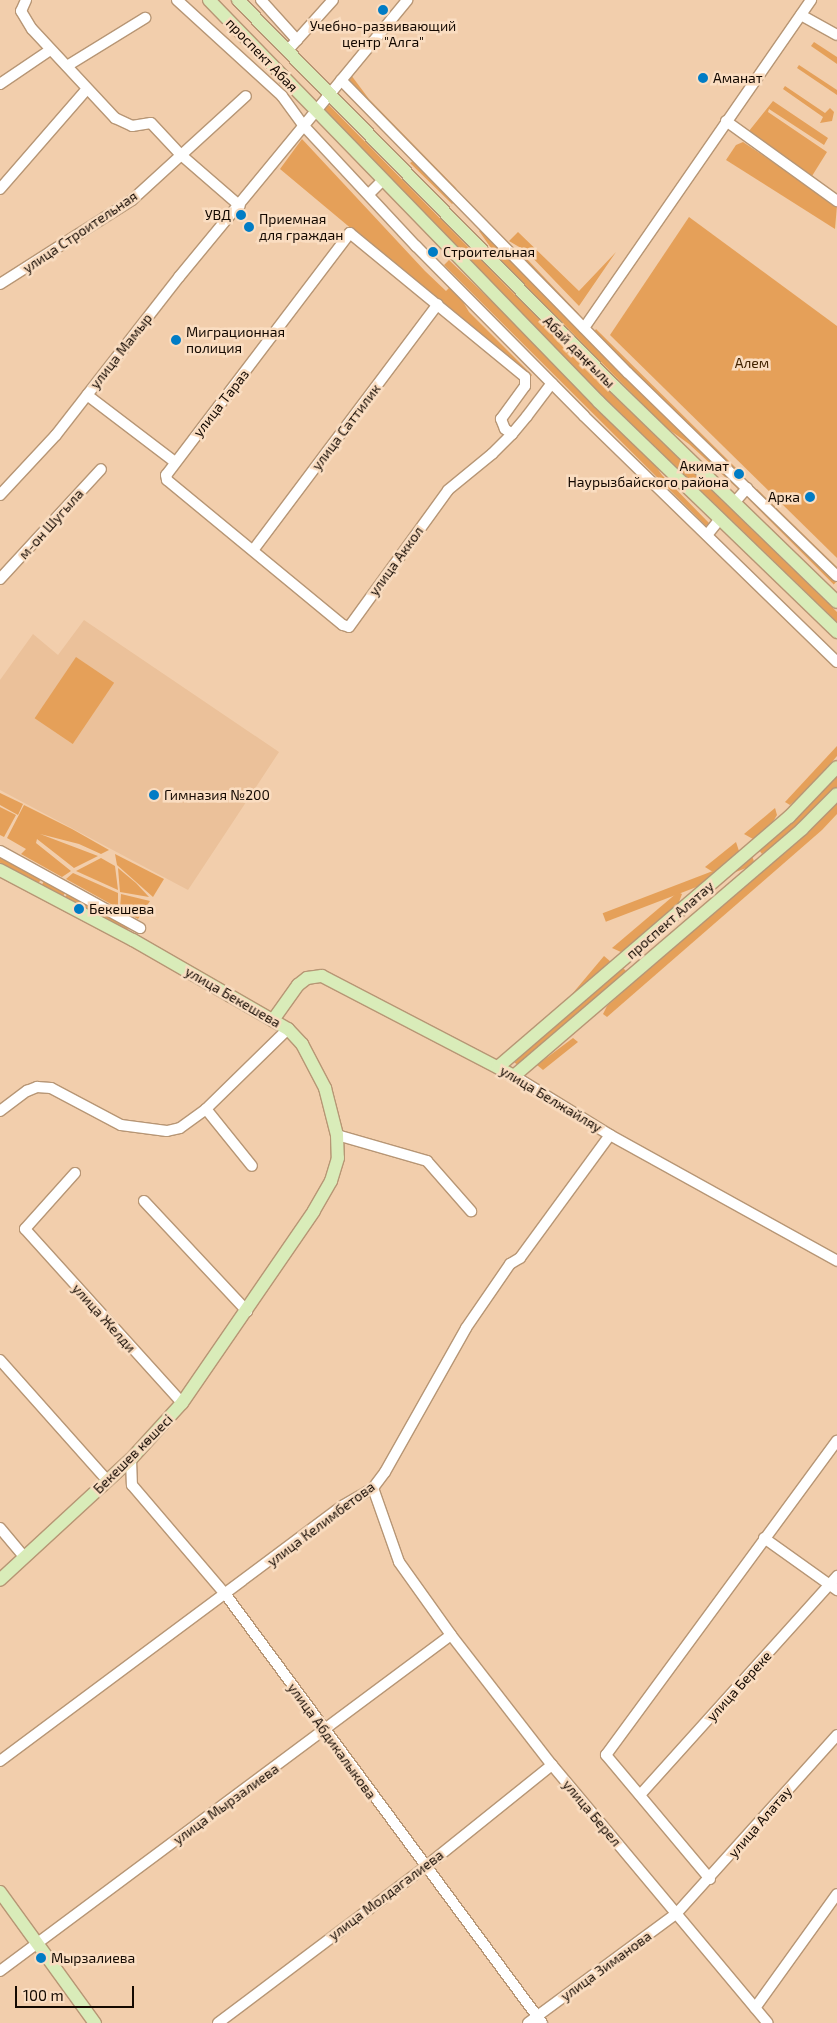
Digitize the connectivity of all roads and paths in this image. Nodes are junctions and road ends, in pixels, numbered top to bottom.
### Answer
1 (26, 0) edge
2 (177, 0) edge
3 (209, 0) edge
4 (238, 0) edge
5 (261, 0) edge
6 (334, 0) edge
7 (407, 0) edge
8 (812, 0) edge
9 (801, 15) junction
10 (146, 18) dead end
11 (837, 35) edge
12 (298, 40) junction
13 (50, 50) junction
14 (288, 50) junction
15 (67, 66) junction
16 (341, 80) junction
17 (0, 84) edge
18 (86, 90) junction
19 (329, 94) junction
20 (246, 96) dead end
21 (315, 111) junction
22 (726, 121) junction
23 (303, 125) junction
24 (411, 153) junction
25 (180, 154) junction
26 (398, 166) junction
27 (382, 181) junction
28 (0, 189) edge
29 (369, 194) junction
30 (837, 201) edge
31 (240, 206) junction
32 (0, 284) edge
33 (438, 304) junction
34 (584, 328) junction
35 (552, 383) junction
36 (87, 395) junction
37 (512, 434) junction
38 (175, 462) junction
39 (101, 469) dead end
40 (747, 488) junction
41 (0, 495) edge
42 (734, 503) junction
43 (720, 519) junction
44 (707, 535) junction
45 (254, 549) junction
46 (837, 576) edge
47 (0, 580) edge
48 (837, 602) edge
49 (837, 632) edge
50 (837, 662) edge
51 (837, 767) edge
52 (837, 794) edge
53 (0, 850) edge
54 (750, 850) junction
55 (763, 862) junction
56 (0, 870) edge
57 (140, 928) dead end
58 (622, 962) junction
59 (634, 973) junction
60 (273, 1020) junction
61 (288, 1029) junction
62 (498, 1068) junction
63 (514, 1076) junction
64 (206, 1109) junction
65 (0, 1111) edge
66 (337, 1135) junction
67 (610, 1135) junction
68 (252, 1166) dead end
69 (75, 1173) dead end
70 (144, 1201) dead end
71 (471, 1211) dead end
72 (837, 1261) edge
73 (247, 1311) junction
74 (0, 1360) edge
75 (182, 1403) junction
76 (837, 1441) edge
77 (131, 1459) junction
78 (107, 1480) junction
79 (373, 1488) junction
80 (0, 1528) edge
81 (764, 1538) junction
82 (24, 1557) junction
83 (837, 1576) edge
84 (0, 1580) edge
85 (833, 1587) edge
86 (226, 1595) junction
87 (451, 1635) junction
88 (324, 1731) junction
89 (837, 1736) edge
90 (0, 1761) edge
91 (552, 1765) junction
92 (640, 1795) junction
93 (425, 1867) junction
94 (710, 1879) junction
95 (0, 1892) edge
96 (837, 1894) edge
97 (679, 1911) junction
98 (38, 1943) junction
99 (0, 1971) edge
100 (755, 2008) junction
101 (540, 2020) edge
102 (95, 2023) edge
103 (218, 2023) edge
104 (528, 2023) edge
105 (768, 2023) edge

1 - 13 street
2 - 23 street
3 - 21 main road, проспект Абая
4 - 14 main road, проспект Абая
5 - 12 street
6 - 12 street
7 - 16 street
8 - 9 street
9 - 11 street
9 - 22 street
10 - 15 street
12 - 14 street
13 - 15 street
13 - 17 street
14 - 19 main road, проспект Абая
15 - 18 street
16 - 19 street
16 - 24 street
18 - 25 street
18 - 28 street
19 - 21 street
19 - 26 main road, Абай даңғылы
20 - 25 street, улица Строительная
21 - 23 street, улица Мамыр
21 - 27 main road, проспект Абая
22 - 30 street
22 - 34 street
23 - 29 street
23 - 31 street, улица Мамыр
24 - 26 street
24 - 34 street
25 - 31 street
25 - 32 street, улица Строительная
26 - 42 main road, Абай даңғылы
27 - 29 street
27 - 43 main road, проспект Абая
29 - 35 street
31 - 36 street, улица Мамыр
33 - 37 street
33 - 38 street, улица Тараз
33 - 45 street, улица Саттилик
34 - 40 street
35 - 37 street
35 - 44 street
36 - 38 street
36 - 41 street, улица Мамыр
37 - 45 street, улица Аккол
38 - 45 street, улица Тараз
39 - 47 street, м-он Шугыла
40 - 42 street
40 - 46 street
42 - 48 main road, Абай даңғылы
43 - 44 street
43 - 49 main road, проспект Абая
44 - 50 street
51 - 54 main road, проспект Алатау
52 - 55 main road, проспект Алатау
53 - 57 street
54 - 55 main road
54 - 58 main road, проспект Алатау
55 - 59 main road, проспект Алатау
56 - 60 main road, улица Бекешева
58 - 59 main road
58 - 62 main road, проспект Алатау
59 - 63 main road, проспект Алатау
60 - 61 main road, улица Бекешева
60 - 62 main road, улица Белжайляу
61 - 64 street
61 - 66 main road, улица Бекешева
62 - 63 main road, улица Белжайляу
63 - 67 street, улица Белжайляу
64 - 65 street
64 - 68 street
66 - 71 street
66 - 73 main road, улица Бекешева
67 - 72 street, улица Белжайляу
67 - 79 street, улица Келимбетова
69 - 75 street, улица Желди
70 - 73 street
73 - 75 main road, Бекешев көшесі
74 - 78 street
75 - 77 main road, Бекешев көшесі
76 - 81 street
77 - 78 main road, Бекешев көшесі
77 - 86 street, улица Абдикалыкова
78 - 82 main road, Бекешев көшесі
79 - 86 street, улица Келимбетова
79 - 87 street, улица Берел
80 - 82 street
81 - 85 street
81 - 92 street
82 - 84 main road, Бекешев көшесі
83 - 85 street, улица Береке
85 - 92 street, улица Береке
86 - 88 street, улица Абдикалыкова
86 - 90 street, улица Келимбетова
87 - 88 street, улица Мырзалиева
87 - 91 street, улица Берел
88 - 93 street, улица Абдикалыкова
88 - 98 street, улица Мырзалиева
89 - 94 street, улица Алатау
91 - 93 street, улица Молдагалиева
91 - 97 street, улица Берел
92 - 94 street
93 - 101 street, улица Абдикалыкова
93 - 103 street, улица Молдагалиева
94 - 97 street, улица Алатау
95 - 98 main road
96 - 100 street
97 - 100 street, улица Берел
97 - 101 street, улица Зиманова
98 - 99 street, улица Мырзалиева
98 - 102 main road
100 - 105 street, улица Берел
101 - 104 street, улица Зиманова

